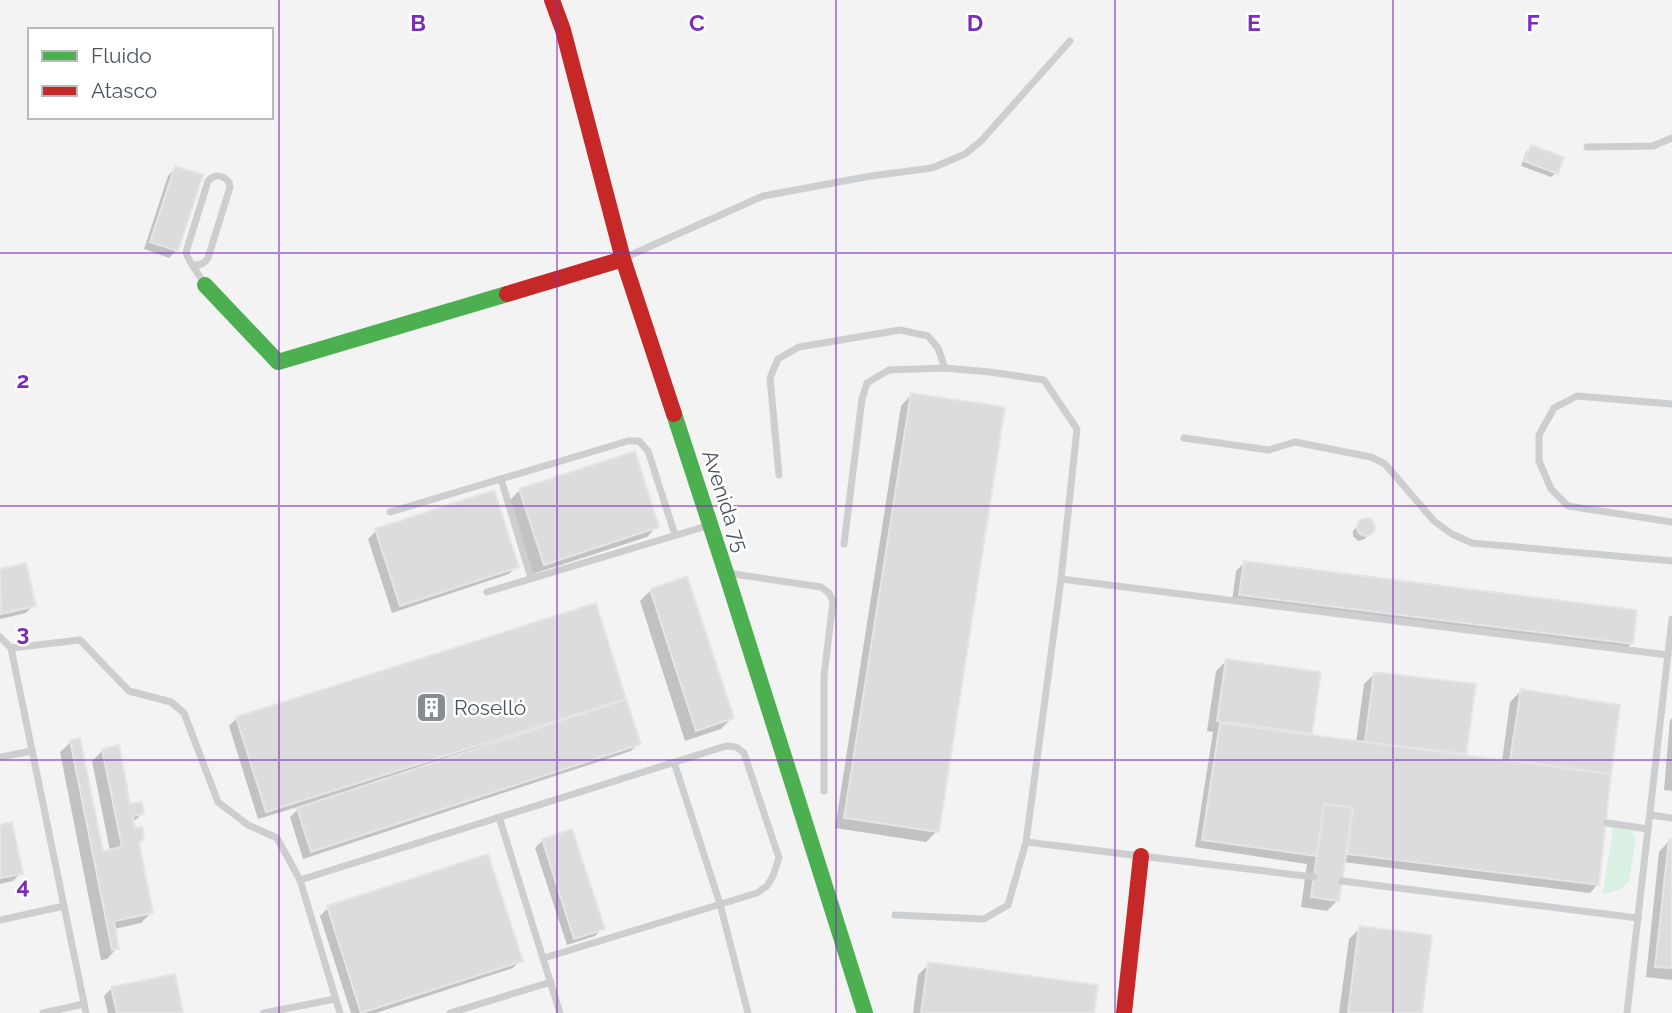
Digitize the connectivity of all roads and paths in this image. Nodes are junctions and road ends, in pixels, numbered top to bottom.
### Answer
1 (552, 0) edge
2 (1070, 41) dead end
3 (1672, 138) edge
4 (1587, 147) dead end
5 (623, 258) junction
6 (194, 265) junction
7 (205, 285) joint
8 (944, 368) junction
9 (1672, 404) edge
10 (1184, 438) dead end
11 (779, 475) dead end
12 (500, 479) junction
13 (390, 512) dead end
14 (1672, 522) edge
15 (710, 524) junction
16 (675, 535) junction
17 (844, 544) dead end
18 (1672, 561) edge
19 (726, 573) junction
20 (531, 578) junction
21 (1061, 579) junction
22 (487, 592) dead end
23 (1672, 620) edge
24 (0, 637) edge
25 (11, 648) junction
26 (1668, 655) junction
27 (32, 751) junction
28 (0, 757) edge
29 (674, 762) junction
30 (824, 791) dead end
31 (1650, 815) junction
32 (499, 817) junction
33 (1672, 818) edge
34 (1606, 823) dead end
35 (1648, 829) junction
36 (1026, 842) junction
37 (1141, 856) junction
38 (1314, 877) dead end
39 (300, 880) junction
40 (1342, 881) dead end
41 (720, 904) junction
42 (64, 906) junction
43 (894, 915) dead end
44 (1639, 918) junction
45 (0, 920) edge
46 (544, 958) junction
47 (551, 982) junction
48 (335, 999) junction
49 (85, 1009) edge
50 (43, 1013) edge
51 (264, 1013) edge
52 (340, 1013) edge
53 (450, 1013) edge
54 (560, 1013) edge
55 (748, 1013) edge
56 (865, 1013) edge
57 (1124, 1013) edge
58 (1628, 1013) edge

1 - 5 street, Avenida 75
2 - 5 lane
3 - 4 lane
5 - 7 street
5 - 15 street, Avenida 75
6 - 6 lane
6 - 7 lane
8 - 11 lane
8 - 17 lane
8 - 21 lane
9 - 14 lane
10 - 18 lane
12 - 13 lane
12 - 16 lane
12 - 20 lane
15 - 16 lane
15 - 19 street, Avenida 75
16 - 20 lane
19 - 30 lane
19 - 56 street, Avenida 75
20 - 22 lane
21 - 26 lane
21 - 36 lane
23 - 26 lane
24 - 25 lane
25 - 27 lane
25 - 39 lane
26 - 31 lane
27 - 28 lane
27 - 42 lane
29 - 32 lane
29 - 41 lane
29 - 41 lane
31 - 33 lane
31 - 35 lane
32 - 39 lane
32 - 46 lane
34 - 35 lane
35 - 44 lane
36 - 37 lane
36 - 43 lane
37 - 38 lane
37 - 57 street
39 - 48 lane
40 - 44 lane
41 - 46 lane
41 - 55 lane
42 - 45 lane
42 - 49 lane
44 - 58 lane
46 - 47 lane
47 - 53 lane
47 - 54 lane
48 - 51 lane
48 - 52 lane
49 - 50 lane

